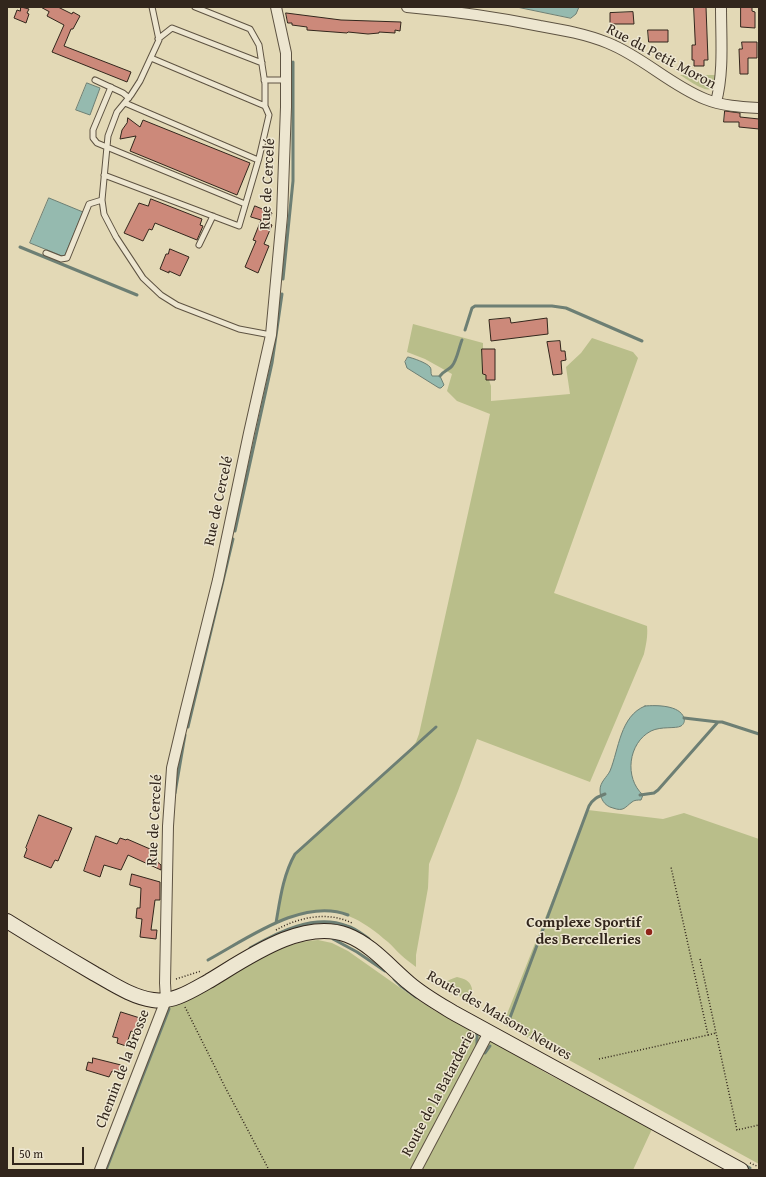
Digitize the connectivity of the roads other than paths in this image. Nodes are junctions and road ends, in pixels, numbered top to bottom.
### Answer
1 (152, 7) edge
2 (195, 7) edge
3 (276, 7) edge
4 (407, 7) edge
5 (721, 7) edge
6 (461, 9) edge
7 (158, 39) junction
8 (151, 58) junction
9 (262, 63) junction
10 (95, 80) dead end
11 (264, 80) junction
12 (287, 80) junction
13 (111, 87) junction
14 (129, 98) junction
15 (716, 102) junction
16 (125, 103) junction
17 (265, 106) junction
18 (759, 108) edge
19 (107, 147) junction
20 (258, 160) junction
21 (104, 175) junction
22 (102, 200) junction
23 (245, 204) junction
24 (213, 216) junction
25 (199, 245) dead end
26 (46, 253) dead end
27 (271, 335) junction
28 (7, 921) edge
29 (166, 1000) junction
30 (489, 1032) junction
31 (100, 1170) edge
32 (416, 1170) edge
33 (741, 1170) edge

1 - 7 lane
2 - 9 lane
3 - 12 street, Rue de Cercelé
4 - 6 street, Rue du Petit Moron
5 - 15 street
6 - 15 street, Rue du Petit Moron
7 - 8 lane
7 - 9 lane
8 - 14 lane
8 - 17 lane
9 - 11 lane
10 - 13 lane
11 - 12 lane
11 - 17 lane
12 - 27 street, Rue de Cercelé
13 - 14 lane
13 - 19 lane
14 - 16 lane
15 - 18 street, Rue du Petit Moron
16 - 19 lane
16 - 20 lane
17 - 20 lane
19 - 21 lane
19 - 23 lane
20 - 23 lane
21 - 22 lane
21 - 24 lane
22 - 26 lane
22 - 27 lane
23 - 24 lane
24 - 25 lane
27 - 29 street, Rue de Cercelé
28 - 29 street, Route des Maisons Neuves
29 - 30 street, Route des Maisons Neuves
29 - 31 street, Chemin de la Brosse
30 - 32 street, Route de la Batarderie
30 - 33 street, Route des Maisons Neuves

